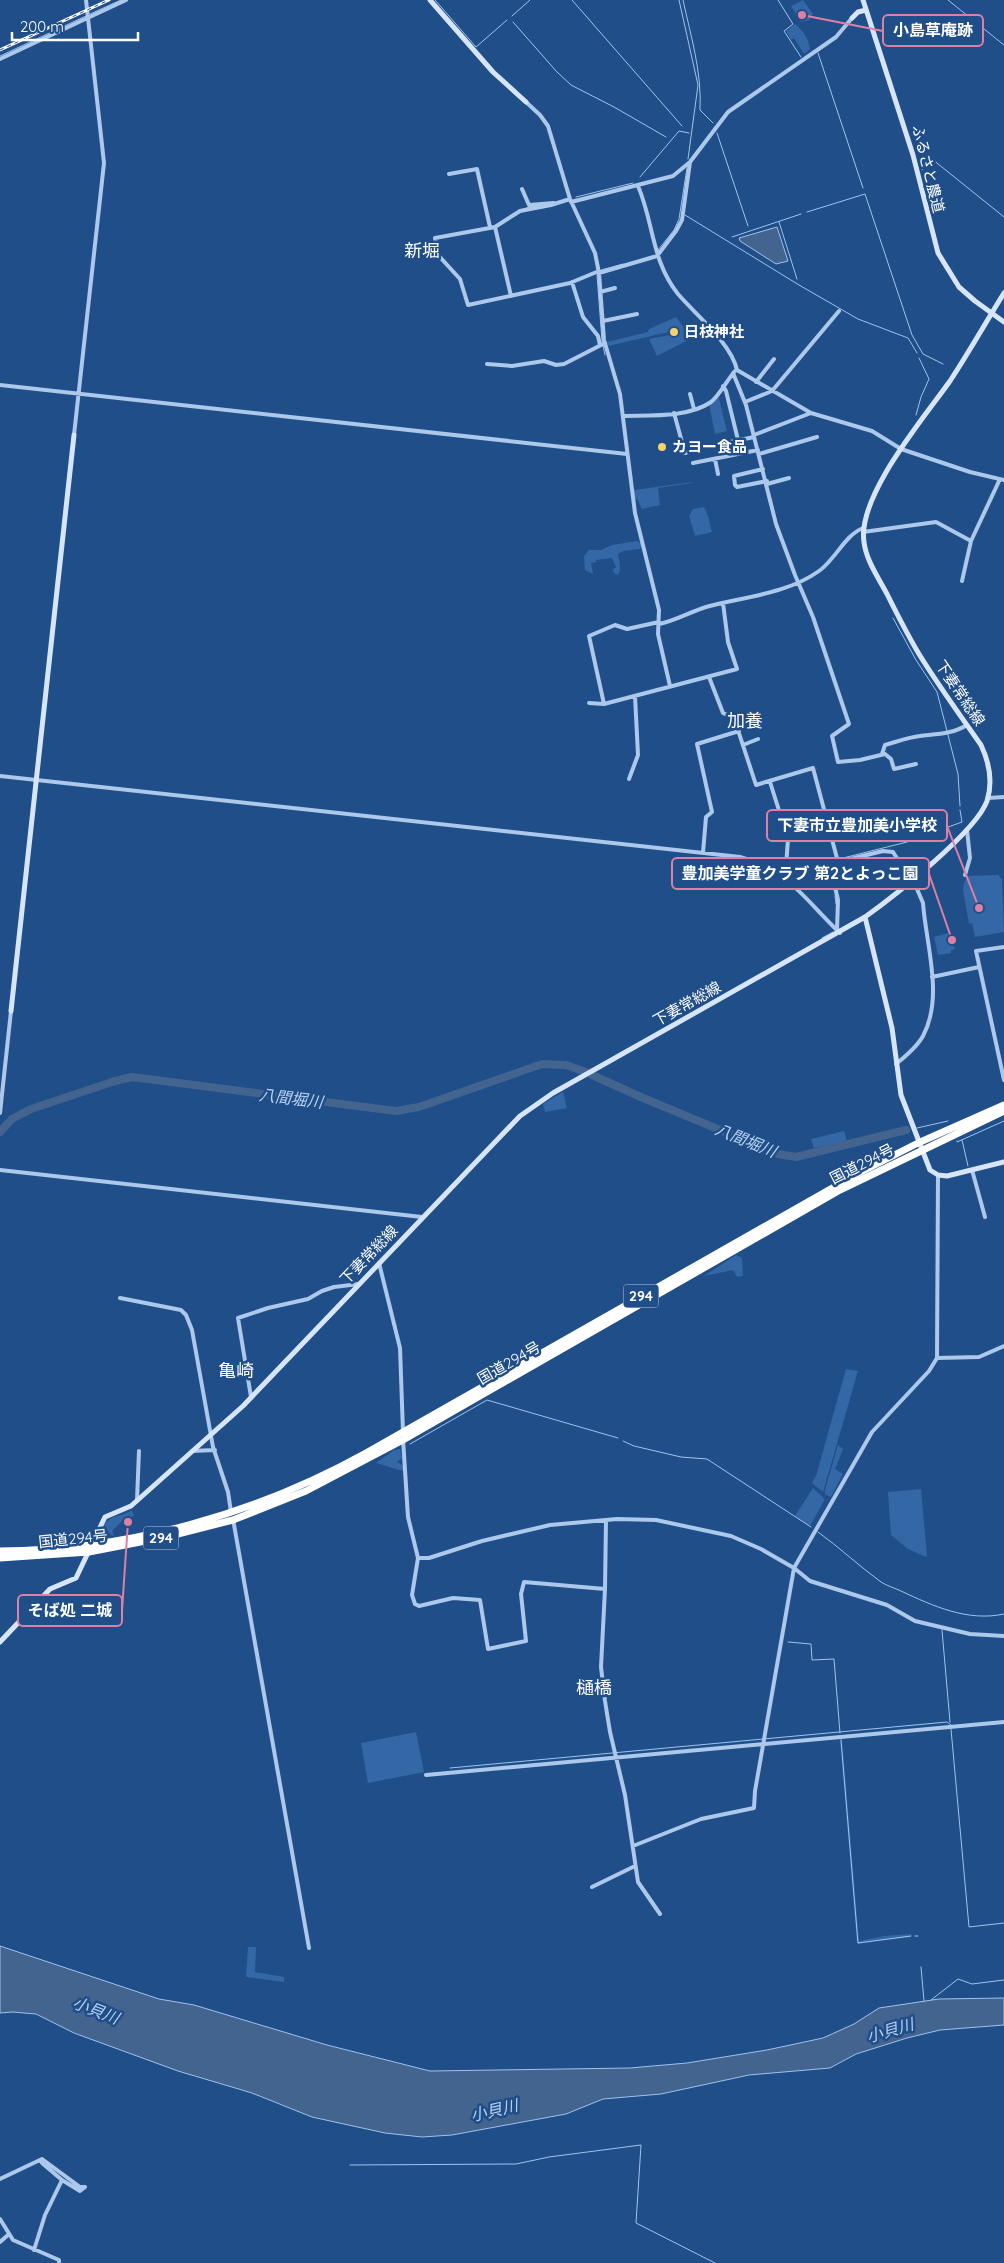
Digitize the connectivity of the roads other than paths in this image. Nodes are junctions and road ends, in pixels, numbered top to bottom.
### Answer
1 (86, 0) edge
2 (126, 0) edge
3 (430, 0) edge
4 (863, 0) edge
5 (866, 10) junction
6 (88, 16) junction
7 (852, 18) joint
8 (0, 59) edge
9 (526, 102) joint
10 (690, 162) junction
11 (449, 174) dead end
12 (638, 186) junction
13 (522, 189) dead end
14 (571, 201) junction
15 (554, 203) junction
16 (493, 227) junction
17 (657, 256) junction
18 (599, 272) junction
19 (572, 282) junction
20 (615, 288) dead end
21 (600, 292) junction
22 (1004, 293) edge
23 (511, 296) junction
24 (839, 311) dead end
25 (992, 313) junction
26 (637, 314) dead end
27 (603, 322) junction
28 (1004, 322) edge
29 (603, 344) junction
30 (774, 359) dead end
31 (487, 364) dead end
32 (735, 372) junction
33 (756, 382) junction
34 (0, 385) edge
35 (723, 386) junction
36 (772, 391) junction
37 (79, 394) junction
38 (690, 394) dead end
39 (744, 402) junction
40 (694, 409) junction
41 (674, 412) junction
42 (811, 413) junction
43 (622, 416) junction
44 (74, 435) joint
45 (754, 436) junction
46 (818, 437) dead end
47 (738, 440) junction
48 (730, 442) dead end
49 (901, 449) junction
50 (688, 452) dead end
51 (758, 452) junction
52 (627, 454) junction
53 (715, 459) junction
54 (693, 463) dead end
55 (763, 468) junction
56 (718, 474) dead end
57 (789, 478) dead end
58 (1002, 480) edge
59 (767, 482) junction
60 (863, 530) junction
61 (971, 541) junction
62 (962, 581) dead end
63 (798, 582) junction
64 (722, 603) junction
65 (659, 623) junction
66 (589, 643) junction
67 (583, 645) dead end
68 (709, 677) junction
69 (670, 686) junction
70 (635, 696) junction
71 (589, 703) dead end
72 (604, 704) junction
73 (967, 725) junction
74 (738, 731) junction
75 (758, 738) dead end
76 (743, 745) junction
77 (882, 754) junction
78 (916, 764) dead end
79 (0, 776) edge
80 (36, 779) junction
81 (629, 779) dead end
82 (770, 782) junction
83 (1004, 797) edge
84 (988, 798) junction
85 (967, 830) junction
86 (703, 853) junction
87 (838, 862) junction
88 (965, 875) dead end
89 (789, 880) junction
90 (911, 880) junction
91 (865, 917) junction
92 (838, 931) junction
93 (1004, 947) edge
94 (979, 967) junction
95 (932, 977) junction
96 (11, 1011) joint
97 (896, 1064) junction
98 (1004, 1080) edge
99 (1004, 1105) edge
100 (1004, 1111) edge
101 (0, 1113) edge
102 (920, 1146) junction
103 (1004, 1162) edge
104 (0, 1170) edge
105 (972, 1170) junction
106 (938, 1175) junction
107 (422, 1217) junction
108 (985, 1217) dead end
109 (379, 1263) junction
110 (358, 1284) junction
111 (120, 1298) dead end
112 (1004, 1346) edge
113 (936, 1358) junction
114 (252, 1397) junction
115 (403, 1432) junction
116 (211, 1434) junction
117 (403, 1440) junction
118 (215, 1450) junction
119 (139, 1451) dead end
120 (192, 1452) junction
121 (137, 1500) junction
122 (232, 1516) junction
123 (606, 1520) junction
124 (92, 1544) junction
125 (0, 1551) edge
126 (89, 1552) junction
127 (0, 1558) edge
128 (418, 1558) junction
129 (794, 1568) junction
130 (605, 1589) junction
131 (1004, 1636) edge
132 (0, 1642) edge
133 (1004, 1722) edge
134 (764, 1742) junction
135 (615, 1756) junction
136 (426, 1774) dead end
137 (632, 1846) junction
138 (635, 1866) junction
139 (592, 1887) dead end
140 (660, 1914) dead end
141 (309, 1948) dead end
142 (42, 2159) junction
143 (0, 2179) edge
144 (62, 2180) junction
145 (0, 2219) edge
146 (8, 2235) junction
147 (0, 2242) edge
148 (34, 2250) junction
149 (59, 2263) edge

1 - 6 street
2 - 6 street
3 - 9 main road
4 - 5 main road, ふるさと農道
5 - 7 main road
5 - 25 main road, ふるさと農道
6 - 8 street
6 - 37 street
7 - 10 street
9 - 14 street
10 - 12 street
10 - 17 street
11 - 16 street
12 - 14 street
12 - 17 street
13 - 15 street
14 - 15 street
14 - 18 street
15 - 16 street
16 - 23 street
16 - 23 street
17 - 18 street
17 - 32 street
18 - 19 street
18 - 21 street
19 - 23 street
19 - 29 street
20 - 21 street
21 - 27 street
22 - 25 main road, 下妻常総線
24 - 36 street
25 - 28 main road, ふるさと農道
25 - 49 main road, 下妻常総線
26 - 27 street
27 - 29 street
29 - 31 street
29 - 43 street
30 - 33 street
32 - 33 street
32 - 35 street
32 - 39 street
33 - 36 street
34 - 37 street
35 - 40 street
35 - 47 street
36 - 39 street
36 - 42 street
37 - 44 street
37 - 52 street
38 - 40 street
39 - 45 street
40 - 41 street
41 - 43 street
41 - 50 street
42 - 45 street
42 - 49 street
43 - 52 street
44 - 80 main road
45 - 47 street
45 - 51 street
46 - 51 street
47 - 48 street
49 - 58 street
49 - 60 main road, 下妻常総線
51 - 53 street
51 - 55 street
52 - 65 street
53 - 54 street
53 - 56 street
55 - 59 street
55 - 59 street
57 - 59 street
58 - 61 street
59 - 63 street
60 - 61 street
60 - 63 street
60 - 73 main road, 下妻常総線
61 - 62 street
63 - 64 street
63 - 77 street
64 - 65 street
64 - 68 street
65 - 66 street
65 - 69 street
66 - 67 street
66 - 72 street
68 - 69 street
68 - 74 street
69 - 70 street
70 - 72 street
70 - 81 street
71 - 72 street
73 - 77 street
73 - 84 main road, 下妻常総線
74 - 76 street
74 - 86 street
75 - 76 street
76 - 82 street
77 - 78 street
79 - 80 street
80 - 86 street
80 - 96 main road
82 - 87 street
82 - 89 street
83 - 84 street
84 - 85 main road, 下妻常総線
85 - 88 street
85 - 90 main road, 下妻常総線
86 - 89 street
87 - 90 street
87 - 92 street
89 - 92 street
90 - 91 main road, 下妻常総線
90 - 95 street
91 - 92 main road, 下妻常総線
91 - 97 main road
92 - 107 main road, 下妻常総線
93 - 94 street
94 - 95 street
94 - 98 street
95 - 97 street
96 - 101 street
97 - 102 main road
99 - 102 highway, 国道294号 / 294
100 - 102 highway, 国道294号 / 294
102 - 106 main road
102 - 115 highway, 国道294号 / 294
102 - 117 highway, 国道294号 / 294
103 - 105 main road
104 - 107 street
105 - 106 main road
105 - 108 street
106 - 113 street
107 - 109 main road, 下妻常総線
109 - 110 main road, 下妻常総線
109 - 115 street
110 - 114 main road, 下妻常総線
110 - 114 street
111 - 116 street
112 - 113 street
113 - 129 street
114 - 116 main road, 下妻常総線
115 - 117 street
115 - 122 highway, 国道294号 / 294
116 - 118 street
116 - 120 main road, 下妻常総線
117 - 122 highway, 国道294号 / 294
117 - 128 street
118 - 120 street
118 - 122 street
119 - 121 street
120 - 121 main road, 下妻常総線
121 - 124 main road, 下妻常総線
122 - 124 highway, 国道294号 / 294
122 - 126 highway, 国道294号 / 294
122 - 141 street
123 - 128 street
123 - 129 street
123 - 130 street
124 - 125 highway, 国道294号 / 294
124 - 126 main road, 下妻常総線
126 - 127 highway, 国道294号 / 294
126 - 132 main road, 下妻常総線
128 - 130 street
129 - 131 street
129 - 134 street
130 - 135 street
133 - 134 street
134 - 135 street
134 - 137 street
135 - 136 street
135 - 137 street
137 - 138 street
138 - 139 street
138 - 140 street
142 - 143 street
142 - 144 street
142 - 144 street
144 - 148 street
145 - 146 street
146 - 147 street
146 - 148 street
148 - 149 street

